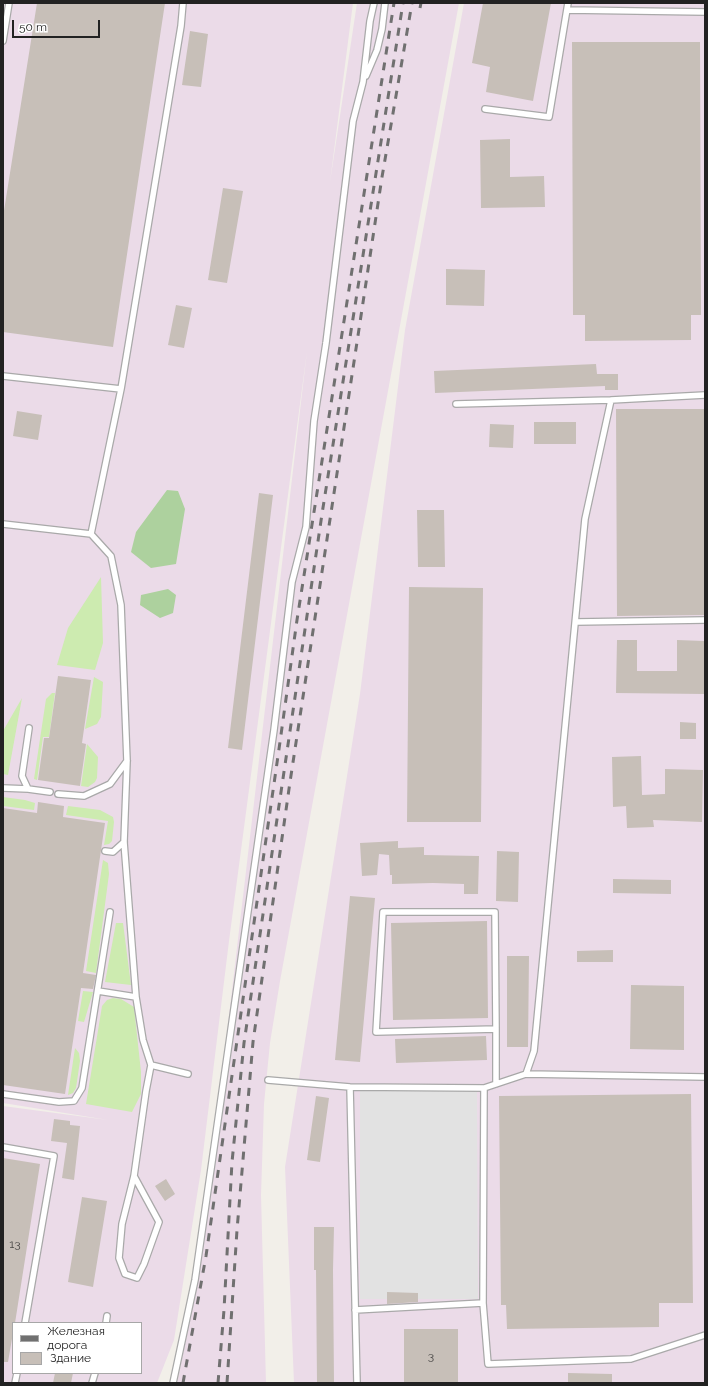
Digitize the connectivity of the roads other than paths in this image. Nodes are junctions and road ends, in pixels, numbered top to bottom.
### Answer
1 (8, 3) edge
2 (183, 3) edge
3 (374, 3) edge
4 (385, 3) edge
5 (568, 3) edge
6 (567, 10) junction
7 (705, 12) edge
8 (3, 41) edge
9 (363, 82) junction
10 (486, 109) dead end
11 (3, 376) edge
12 (121, 389) junction
13 (705, 394) edge
14 (611, 400) junction
15 (456, 404) dead end
16 (3, 524) edge
17 (90, 534) junction
18 (705, 620) edge
19 (576, 622) junction
20 (29, 728) dead end
21 (127, 761) junction
22 (3, 788) edge
23 (28, 789) junction
24 (50, 792) dead end
25 (58, 794) dead end
26 (124, 842) junction
27 (105, 851) dead end
28 (110, 912) dead end
29 (98, 991) junction
30 (136, 997) junction
31 (496, 1029) junction
32 (152, 1065) junction
33 (188, 1074) dead end
34 (526, 1074) junction
35 (705, 1077) edge
36 (268, 1080) dead end
37 (496, 1084) junction
38 (350, 1087) junction
39 (484, 1088) junction
40 (3, 1094) edge
41 (3, 1147) edge
42 (134, 1176) junction
43 (483, 1303) junction
44 (355, 1310) junction
45 (108, 1316) dead end
46 (25, 1322) edge
47 (106, 1322) edge
48 (705, 1335) edge
49 (173, 1383) edge
50 (357, 1383) edge

1 - 8 lane
2 - 12 lane
3 - 9 lane
4 - 9 lane
5 - 6 lane
6 - 7 lane
6 - 10 lane
9 - 49 lane
11 - 12 lane
12 - 17 lane
13 - 14 lane
14 - 15 lane
14 - 19 lane
16 - 17 lane
17 - 21 lane
18 - 19 lane
19 - 34 lane
20 - 23 lane
21 - 25 lane
21 - 26 lane
22 - 23 lane
23 - 24 lane
26 - 27 lane
26 - 30 lane
28 - 29 lane
29 - 30 lane
29 - 40 lane
30 - 32 lane
31 - 31 lane
31 - 37 lane
32 - 33 lane
32 - 42 lane
34 - 35 lane
34 - 37 lane
36 - 38 lane
37 - 39 lane
38 - 39 lane
38 - 44 lane
39 - 43 lane
41 - 46 lane
42 - 42 lane
43 - 44 lane
43 - 48 lane
44 - 50 lane
45 - 47 lane

